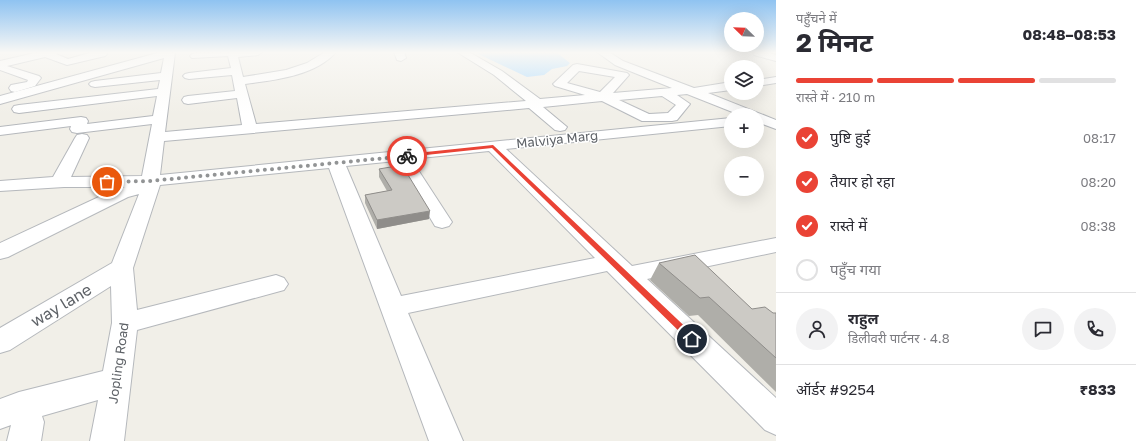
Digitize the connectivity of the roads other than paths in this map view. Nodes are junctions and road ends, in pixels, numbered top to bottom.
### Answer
1 (18, 73) edge
2 (99, 73) edge
3 (167, 73) edge
4 (237, 73) edge
5 (293, 73) edge
6 (497, 73) edge
7 (571, 73) edge
8 (609, 73) edge
9 (644, 73) edge
10 (189, 76) dead end
11 (238, 76) junction
12 (776, 80) edge
13 (764, 82) edge
14 (166, 84) junction
15 (724, 87) edge
16 (60, 88) dead end
17 (692, 91) junction
18 (0, 92) edge
19 (664, 92) junction
20 (242, 94) junction
21 (603, 98) junction
22 (0, 100) edge
23 (188, 100) dead end
24 (534, 103) junction
25 (734, 108) edge
26 (18, 109) dead end
27 (764, 120) edge
28 (724, 123) edge
29 (776, 125) edge
30 (560, 127) dead end
31 (159, 128) junction
32 (250, 130) junction
33 (0, 131) edge
34 (82, 138) dead end
35 (493, 146) junction
36 (401, 156) junction
37 (336, 163) junction
38 (59, 183) junction
39 (151, 183) junction
40 (0, 186) edge
41 (442, 222) dead end
42 (776, 245) edge
43 (0, 252) edge
44 (122, 268) junction
45 (620, 269) junction
46 (276, 284) dead end
47 (392, 307) junction
48 (125, 323) junction
49 (0, 342) edge
50 (115, 382) junction
51 (10, 411) edge
52 (776, 419) edge
53 (24, 441) edge
54 (107, 441) edge
55 (446, 441) edge

1 - 18 street
2 - 22 street
3 - 14 street, Jopling Road
4 - 11 street
5 - 11 street
6 - 24 street
7 - 21 street
8 - 21 street
9 - 17 street
10 - 11 street
11 - 20 street
12 - 13 street
14 - 16 street
14 - 26 street
14 - 31 street, Jopling Road
15 - 17 street
17 - 19 street
17 - 25 street
19 - 21 street
19 - 21 street
20 - 23 street
20 - 32 street
21 - 24 street
24 - 30 street
24 - 32 street
27 - 29 street
28 - 35 street, Malviya Marg
31 - 32 street
31 - 33 street
31 - 39 street, Jopling Road
34 - 38 street
35 - 36 street, Malviya Marg
35 - 45 street
36 - 37 street, Malviya Marg
36 - 41 street
37 - 39 street, Malviya Marg
37 - 47 street
38 - 39 street, Malviya Marg
38 - 40 street, Malviya Marg
39 - 43 street
39 - 44 street, Jopling Road
42 - 45 street
44 - 48 street, Jopling Road
44 - 49 street, way lane
45 - 47 street
45 - 52 street
46 - 48 street
47 - 55 street
48 - 50 street, Jopling Road
50 - 51 street
50 - 54 street, Jopling Road
51 - 53 street

